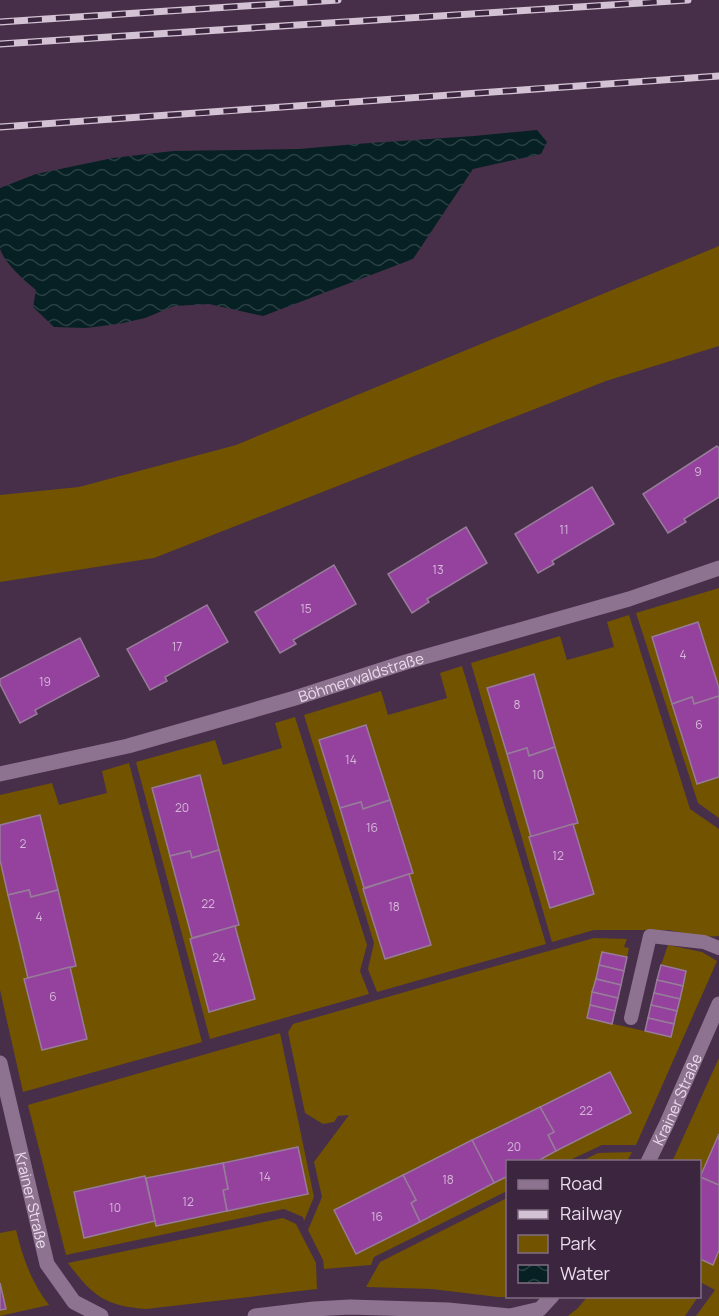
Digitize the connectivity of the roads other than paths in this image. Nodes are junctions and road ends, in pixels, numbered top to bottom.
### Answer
1 (719, 568) edge
2 (0, 774) edge
3 (719, 948) edge
4 (719, 1004) edge
5 (631, 1018) dead end
6 (0, 1063) edge
7 (648, 1160) edge
8 (550, 1298) edge
9 (101, 1316) edge
10 (255, 1316) edge

1 - 2 street, Böhmerwaldstraße
3 - 5 lane
4 - 7 street, Krainer Straße
6 - 9 street, Krainer Straße
8 - 10 street

